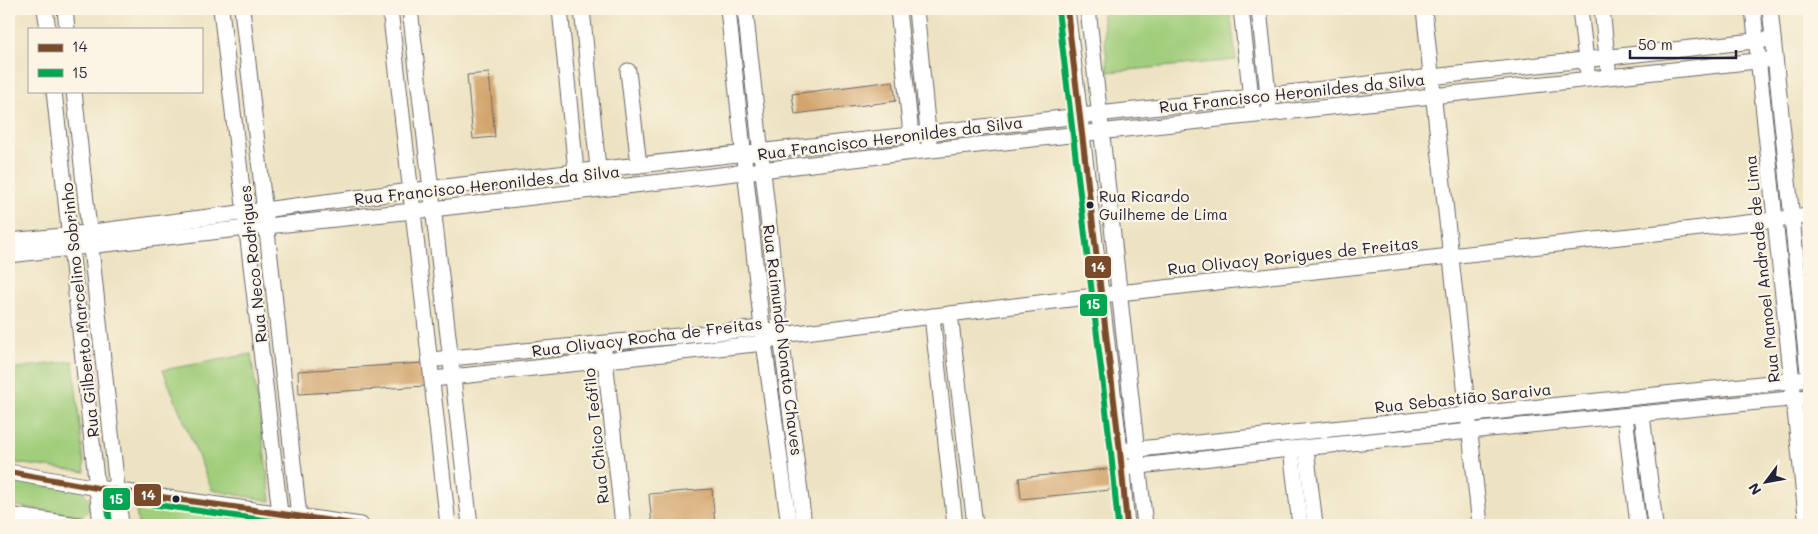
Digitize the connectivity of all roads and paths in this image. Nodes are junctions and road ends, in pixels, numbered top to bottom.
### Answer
1 (46, 9) edge
2 (65, 9) edge
3 (221, 9) edge
4 (242, 9) edge
5 (390, 9) edge
6 (410, 9) edge
7 (560, 9) edge
8 (582, 9) edge
9 (728, 9) edge
10 (745, 9) edge
11 (898, 9) edge
12 (916, 9) edge
13 (1067, 9) edge
14 (1088, 9) edge
15 (1241, 9) edge
16 (1259, 9) edge
17 (1424, 9) edge
18 (1580, 9) edge
19 (1602, 9) edge
20 (1753, 9) edge
21 (1770, 9) edge
22 (48, 28) edge
23 (68, 28) edge
24 (1772, 39) junction
25 (1755, 40) junction
26 (246, 49) junction
27 (226, 52) junction
28 (1607, 57) junction
29 (1586, 59) junction
30 (1775, 59) junction
31 (1757, 60) junction
32 (628, 71) dead end
33 (1432, 76) junction
34 (1609, 76) junction
35 (1588, 78) junction
36 (1365, 84) junction
37 (54, 92) edge
38 (74, 92) edge
39 (1268, 94) junction
40 (1434, 95) junction
41 (1251, 96) junction
42 (1366, 102) junction
43 (1271, 112) junction
44 (1099, 113) junction
45 (1253, 114) junction
46 (1079, 115) junction
47 (1101, 131) junction
48 (928, 132) junction
49 (1081, 133) junction
50 (911, 134) junction
51 (761, 151) junction
52 (929, 151) junction
53 (913, 152) junction
54 (744, 153) junction
55 (639, 165) junction
56 (598, 169) junction
57 (763, 171) junction
58 (576, 172) junction
59 (746, 173) junction
60 (430, 189) junction
61 (600, 190) junction
62 (410, 191) junction
63 (578, 192) junction
64 (264, 209) junction
65 (433, 210) junction
66 (245, 212) junction
67 (412, 212) junction
68 (1809, 216) edge
69 (1793, 217) junction
70 (1774, 219) junction
71 (266, 226) junction
72 (247, 228) junction
73 (90, 239) junction
74 (9, 241) edge
75 (70, 242) junction
76 (9, 255) edge
77 (1451, 256) junction
78 (1119, 293) junction
79 (1101, 295) junction
80 (950, 314) junction
81 (932, 316) junction
82 (762, 328) junction
83 (781, 335) junction
84 (764, 343) junction
85 (604, 344) junction
86 (555, 348) junction
87 (450, 358) junction
88 (605, 360) junction
89 (431, 361) junction
90 (557, 366) junction
91 (452, 376) junction
92 (433, 379) junction
93 (1809, 380) edge
94 (1791, 381) junction
95 (1809, 397) edge
96 (1793, 399) junction
97 (1593, 402) junction
98 (1133, 414) junction
99 (1642, 414) junction
100 (1468, 415) junction
101 (1116, 416) junction
102 (1625, 416) junction
103 (1594, 419) junction
104 (1470, 431) junction
105 (1299, 448) junction
106 (1137, 449) junction
107 (1120, 451) junction
108 (796, 456) junction
109 (780, 458) junction
110 (1139, 466) junction
111 (1122, 468) junction
112 (9, 472) edge
113 (970, 482) junction
114 (950, 483) junction
115 (97, 488) junction
116 (117, 490) junction
117 (280, 513) junction
118 (9, 515) edge
119 (299, 516) junction
120 (78, 525) edge
121 (101, 525) edge
122 (121, 525) edge
123 (362, 525) edge
124 (448, 525) edge
125 (470, 525) edge
126 (623, 525) edge
127 (789, 525) edge
128 (804, 525) edge
129 (955, 525) edge
130 (974, 525) edge
131 (1127, 525) edge
132 (1145, 525) edge
133 (1300, 525) edge
134 (1315, 525) edge
135 (1480, 525) edge
136 (1638, 525) edge
137 (1655, 525) edge
138 (1807, 525) edge

1 - 22 street
2 - 23 street
3 - 27 street, Rua Neco Rodrigues
4 - 26 street, Rua Neco Rodrigues
5 - 62 street
6 - 60 street
7 - 58 street
8 - 56 street
9 - 54 street, Rua Raimundo Nonato Chaves
10 - 51 street, Rua Raimundo Nonato Chaves
11 - 50 street
12 - 48 street
13 - 46 street
14 - 44 street
15 - 41 street
16 - 39 street
17 - 33 street
18 - 29 street
19 - 28 street
20 - 25 street, Rua Manoel Andrade de Lima
21 - 24 street
24 - 25 street, Rua Francisco Heronildes da Silva
24 - 30 street
25 - 28 street, Rua Francisco Heronildes da Silva
25 - 31 street, Rua Manoel Andrade de Lima
26 - 27 street
26 - 64 street, Rua Neco Rodrigues
27 - 66 street, Rua Neco Rodrigues
28 - 29 street, Rua Francisco Heronildes da Silva
28 - 34 street
29 - 33 street, Rua Francisco Heronildes da Silva
29 - 35 street
30 - 31 street, Rua Francisco Heronildes da Silva
30 - 69 street
31 - 34 street, Rua Francisco Heronildes da Silva
31 - 70 street, Rua Manoel Andrade de Lima
32 - 55 street
33 - 36 street, Rua Francisco Heronildes da Silva
33 - 40 street
34 - 35 street, Rua Francisco Heronildes da Silva
35 - 40 street, Rua Francisco Heronildes da Silva
36 - 39 street, Rua Francisco Heronildes da Silva
36 - 42 street
37 - 75 street, Rua Gilberto Marcelino Sobrinho
38 - 73 street, Rua Gilberto Marcelino Sobrinho
39 - 41 street, Rua Francisco Heronildes da Silva
39 - 43 street
40 - 42 street, Rua Francisco Heronildes da Silva
40 - 77 street
41 - 44 street, Rua Francisco Heronildes da Silva
41 - 45 street
42 - 43 street, Rua Francisco Heronildes da Silva
43 - 45 street, Rua Francisco Heronildes da Silva
44 - 46 street, Rua Francisco Heronildes da Silva
44 - 47 street
45 - 47 street, Rua Francisco Heronildes da Silva
46 - 48 street, Rua Francisco Heronildes da Silva
46 - 49 street
47 - 49 street, Rua Francisco Heronildes da Silva
47 - 78 street
48 - 50 street, Rua Francisco Heronildes da Silva
48 - 52 street
49 - 52 street, Rua Francisco Heronildes da Silva
49 - 79 street
50 - 51 street, Rua Francisco Heronildes da Silva
50 - 53 street
51 - 54 street, Rua Francisco Heronildes da Silva
51 - 57 street, Rua Raimundo Nonato Chaves
52 - 53 street, Rua Francisco Heronildes da Silva
53 - 57 street, Rua Francisco Heronildes da Silva
54 - 55 street, Rua Francisco Heronildes da Silva
54 - 59 street, Rua Raimundo Nonato Chaves
55 - 56 street, Rua Francisco Heronildes da Silva
56 - 58 street, Rua Francisco Heronildes da Silva
56 - 61 street
57 - 59 street, Rua Francisco Heronildes da Silva
57 - 83 street, Rua Raimundo Nonato Chaves
58 - 60 street, Rua Francisco Heronildes da Silva
58 - 63 street
59 - 61 street, Rua Francisco Heronildes da Silva
59 - 82 street, Rua Raimundo Nonato Chaves
60 - 62 street, Rua Francisco Heronildes da Silva
60 - 65 street
61 - 63 street, Rua Francisco Heronildes da Silva
62 - 64 street, Rua Francisco Heronildes da Silva
62 - 67 street
63 - 65 street, Rua Francisco Heronildes da Silva
64 - 66 street, Rua Francisco Heronildes da Silva
64 - 71 street, Rua Neco Rodrigues
65 - 67 street, Rua Francisco Heronildes da Silva
65 - 87 street
66 - 72 street, Rua Neco Rodrigues
66 - 73 street, Rua Francisco Heronildes da Silva
67 - 71 street, Rua Francisco Heronildes da Silva
67 - 89 street
68 - 69 street, Rua Olivacy Rorigues de Freitas
69 - 70 street, Rua Olivacy Rorigues de Freitas
69 - 93 street
70 - 77 street, Rua Olivacy Rorigues de Freitas
70 - 94 street, Rua Manoel Andrade de Lima
71 - 72 street, Rua Francisco Heronildes da Silva
71 - 119 street, Rua Neco Rodrigues
72 - 73 street, Rua Francisco Heronildes da Silva
72 - 117 street, Rua Neco Rodrigues
73 - 75 street, Rua Francisco Heronildes da Silva
73 - 116 street, Rua Gilberto Marcelino Sobrinho
74 - 75 street, Rua Francisco Heronildes da Silva
75 - 76 street, Rua Francisco Heronildes da Silva
75 - 115 street, Rua Gilberto Marcelino Sobrinho
77 - 78 street, Rua Olivacy Rorigues de Freitas
77 - 100 street
78 - 79 street, Rua Olivacy Rorigues de Freitas
78 - 98 street
79 - 80 street, Rua Olivacy Rorigues de Freitas
79 - 101 street
80 - 81 street, Rua Olivacy Rorigues de Freitas
80 - 113 street
81 - 83 street, Rua Olivacy Rorigues de Freitas
81 - 114 street
82 - 83 street, Rua Olivacy Rocha de Freitas
82 - 84 street, Rua Raimundo Nonato Chaves
82 - 85 street, Rua Olivacy Rocha de Freitas
83 - 84 street, Rua Olivacy Rocha de Freitas
83 - 108 street, Rua Raimundo Nonato Chaves
84 - 88 street, Rua Olivacy Rocha de Freitas
84 - 109 street, Rua Raimundo Nonato Chaves
85 - 86 street, Rua Olivacy Rocha de Freitas
85 - 88 street, Rua Chico Teófilo
86 - 87 street, Rua Olivacy Rocha de Freitas
86 - 90 street
87 - 89 street, Rua Olivacy Rocha de Freitas
87 - 91 street
88 - 90 street, Rua Olivacy Rocha de Freitas
88 - 126 street, Rua Chico Teófilo
89 - 92 street
90 - 91 street, Rua Olivacy Rocha de Freitas
91 - 92 street, Rua Olivacy Rocha de Freitas
91 - 125 street
92 - 124 street
93 - 94 street, Rua Sebastião Saraiva
94 - 96 street, Rua Manoel Andrade de Lima
94 - 97 street, Rua Sebastião Saraiva
95 - 96 street, Rua Sebastião Saraiva
96 - 99 street, Rua Sebastião Saraiva
96 - 138 street, Rua Manoel Andrade de Lima
97 - 100 street, Rua Sebastião Saraiva
97 - 103 street
98 - 101 street
98 - 106 street
99 - 102 street, Rua Sebastião Saraiva
99 - 137 street
100 - 104 street
100 - 106 street, Rua Sebastião Saraiva
101 - 107 street
102 - 103 street, Rua Sebastião Saraiva
102 - 136 street
103 - 104 street, Rua Sebastião Saraiva
104 - 105 street, Rua Sebastião Saraiva
104 - 135 street
105 - 110 street, Rua Sebastião Saraiva
105 - 133 street
105 - 134 street
106 - 107 street, Rua Sebastião Saraiva
106 - 110 street
107 - 111 street
108 - 109 street
108 - 128 street, Rua Raimundo Nonato Chaves
109 - 127 street, Rua Raimundo Nonato Chaves
110 - 111 street, Rua Sebastião Saraiva
110 - 132 street
111 - 131 street
112 - 115 street
113 - 114 street
113 - 130 street
114 - 129 street
115 - 116 street
115 - 121 street, Rua Gilberto Marcelino Sobrinho
116 - 117 street
116 - 122 street, Rua Gilberto Marcelino Sobrinho
117 - 119 street
118 - 120 street
119 - 123 street

